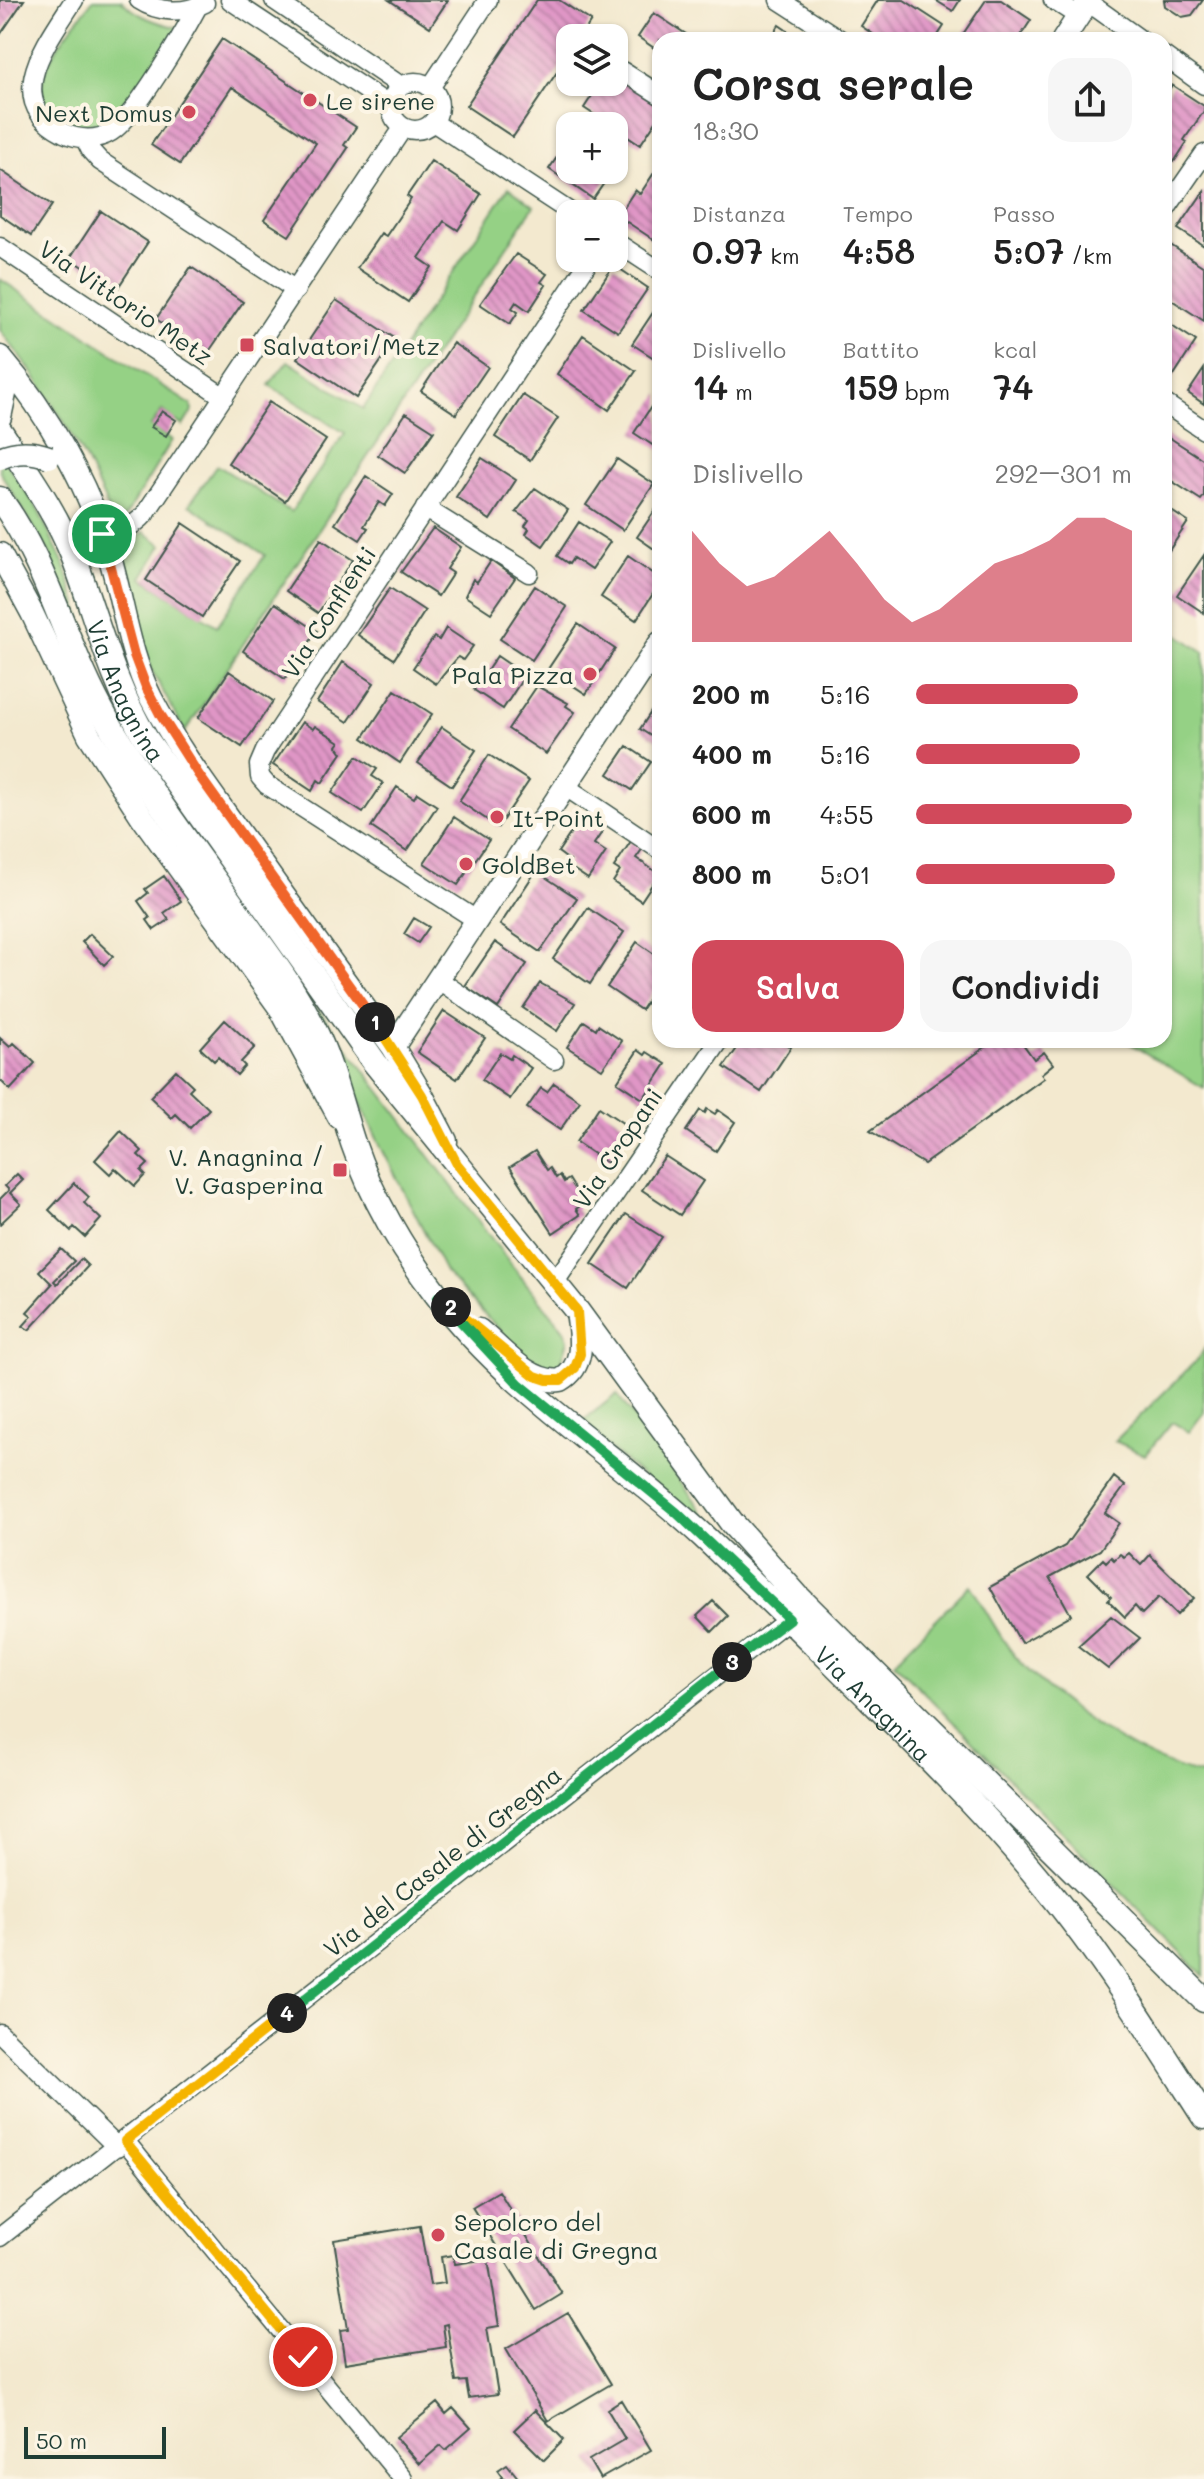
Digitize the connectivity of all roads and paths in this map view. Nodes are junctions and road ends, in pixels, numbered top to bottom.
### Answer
1 (74, 0) edge
2 (139, 0) edge
3 (230, 0) edge
4 (274, 0) edge
5 (488, 0) edge
6 (779, 0) edge
7 (1053, 0) edge
8 (204, 3) edge
9 (1085, 6) edge
10 (829, 32) edge
11 (1068, 32) edge
12 (1128, 32) edge
13 (1172, 62) edge
14 (628, 75) edge
15 (1204, 85) edge
16 (401, 86) junction
17 (430, 88) junction
18 (652, 90) edge
19 (390, 106) junction
20 (433, 122) junction
21 (403, 128) junction
22 (85, 139) junction
23 (1204, 154) edge
24 (1172, 200) edge
25 (556, 203) edge
26 (0, 247) edge
27 (628, 250) edge
28 (652, 266) edge
29 (582, 272) edge
30 (296, 290) junction
31 (0, 357) edge
32 (0, 377) edge
33 (224, 397) junction
34 (1172, 408) edge
35 (2, 409) edge
36 (1204, 430) edge
37 (0, 431) edge
38 (0, 458) edge
39 (81, 487) junction
40 (0, 499) edge
41 (425, 508) junction
42 (102, 534) junction
43 (0, 554) edge
44 (529, 573) dead end
45 (652, 655) edge
46 (566, 787) junction
47 (652, 845) edge
48 (478, 921) junction
49 (439, 980) junction
50 (393, 1047) junction
51 (715, 1048) edge
52 (554, 1060) dead end
53 (353, 1144) junction
54 (457, 1164) junction
55 (555, 1282) junction
56 (438, 1297) junction
57 (577, 1311) junction
58 (789, 1619) junction
59 (1204, 2000) edge
60 (0, 2033) edge
61 (1204, 2117) edge
62 (121, 2144) junction
63 (0, 2237) edge
64 (403, 2479) edge

1 - 22 street
2 - 8 street
3 - 19 street
4 - 16 street
5 - 17 street
6 - 10 street
7 - 9 street
8 - 22 street
9 - 11 street
9 - 12 street
13 - 15 street
14 - 18 street
16 - 17 street
16 - 19 street
17 - 20 street
19 - 21 street
20 - 21 street
20 - 25 street
21 - 30 street
22 - 30 street
23 - 24 street
26 - 33 street, Via Vittorio Metz
27 - 28 street
29 - 41 street, Via Conflenti
30 - 33 street
31 - 39 street, Via Anagnina
32 - 35 street
33 - 42 street
34 - 36 street
37 - 54 main road, Via Anagnina
38 - 39 street, bridge
39 - 42 street, Via Anagnina
40 - 53 main road, Via Anagnina
41 - 44 street
41 - 48 street, Via Conflenti
42 - 50 street, Via Anagnina
43 - 53 street, Via Anagnina
45 - 46 street
46 - 47 street
46 - 48 street
48 - 49 street
49 - 50 street
49 - 52 street
50 - 54 street, Via Anagnina
51 - 55 street, Via Cropani
53 - 56 main road, Via Anagnina
54 - 55 main road, Via Anagnina
55 - 57 main road, Via Anagnina
56 - 57 street
56 - 58 main road, Via Anagnina
57 - 59 main road, Via Anagnina
58 - 61 main road, Via Anagnina
58 - 62 street, Via del Casale di Gregna
60 - 62 street
62 - 63 street, Via del Casale di Gregna
62 - 64 street

